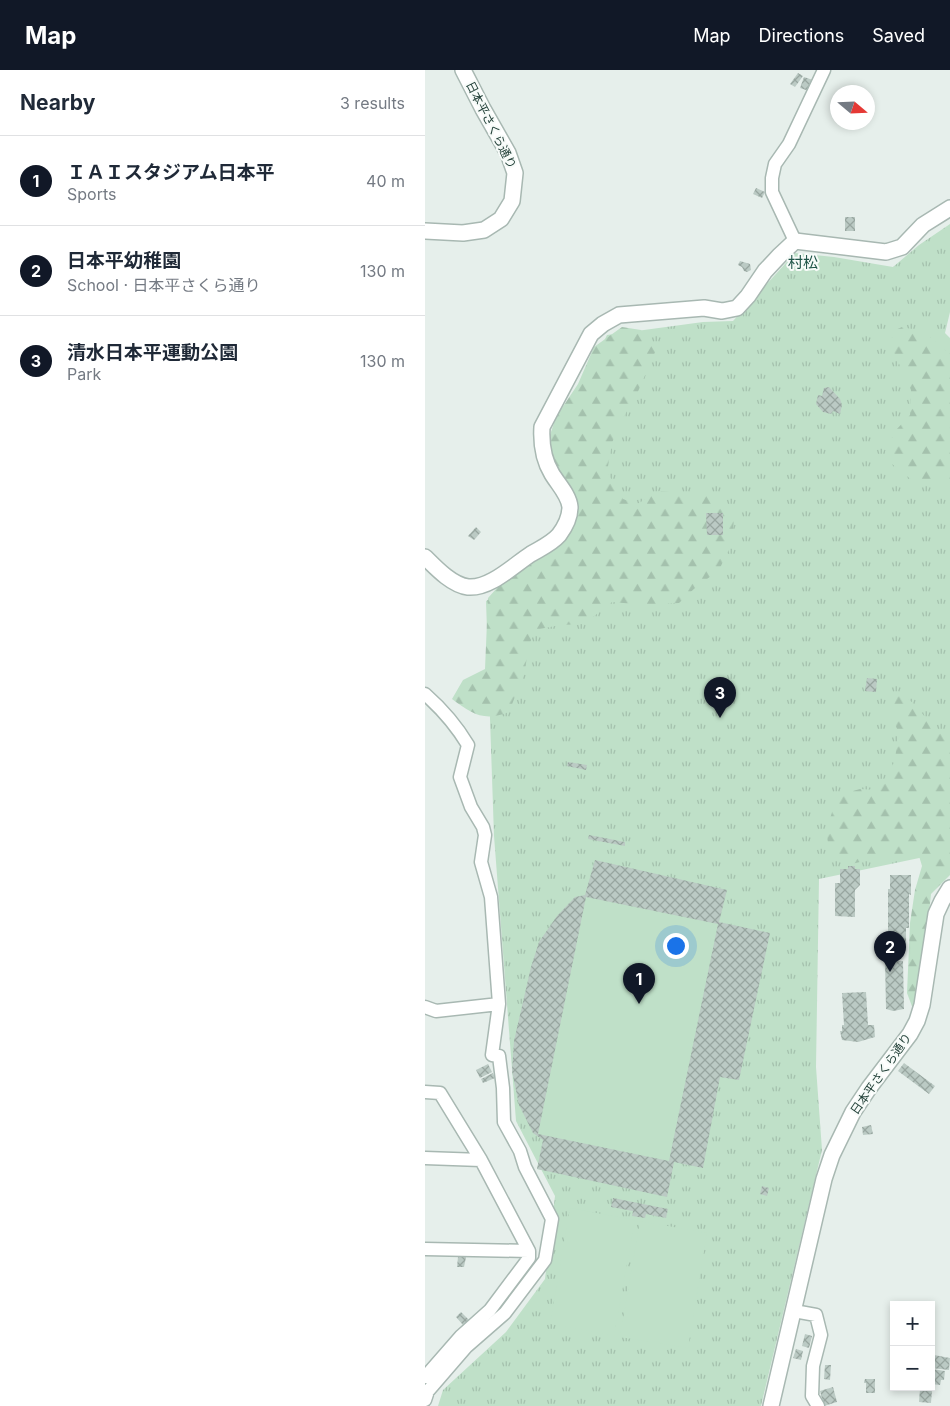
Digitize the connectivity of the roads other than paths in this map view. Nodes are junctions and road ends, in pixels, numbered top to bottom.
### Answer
1 (463, 70) edge
2 (825, 70) edge
3 (950, 208) edge
4 (425, 231) edge
5 (795, 241) junction
6 (425, 557) edge
7 (425, 694) edge
8 (950, 888) edge
9 (499, 1004) junction
10 (425, 1007) edge
11 (425, 1092) edge
12 (425, 1158) edge
13 (481, 1160) junction
14 (425, 1249) edge
15 (529, 1251) junction
16 (794, 1311) junction
17 (425, 1378) edge
18 (426, 1393) edge
19 (771, 1406) edge
20 (817, 1406) edge

1 - 4 street, 日本平さくら通り
2 - 5 street
3 - 5 street
5 - 6 street
7 - 9 street
8 - 16 street, 日本平さくら通り
9 - 10 street
9 - 18 street
11 - 13 street
12 - 13 street
13 - 15 street
14 - 15 street
15 - 17 street
16 - 19 street, 日本平さくら通り
16 - 20 street

